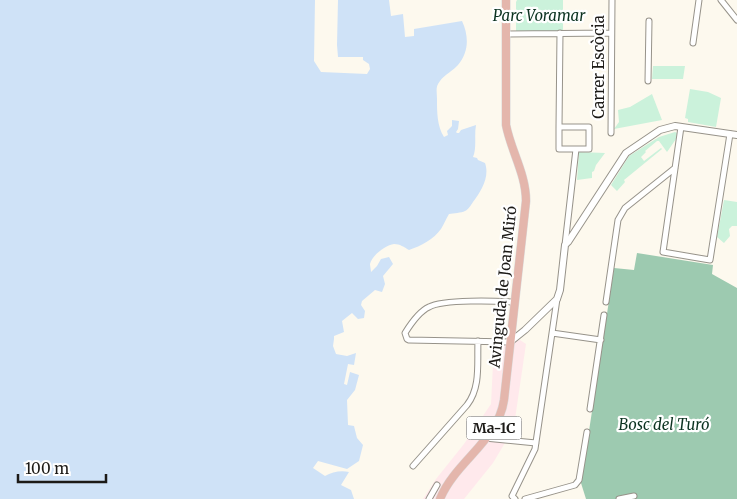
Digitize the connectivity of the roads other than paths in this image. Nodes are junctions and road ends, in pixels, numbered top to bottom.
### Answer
1 (506, 0) edge
2 (612, 0) edge
3 (699, 0) edge
4 (721, 0) edge
5 (737, 20) edge
6 (650, 21) dead end
7 (560, 33) junction
8 (611, 33) junction
9 (506, 34) junction
10 (693, 43) dead end
11 (648, 81) dead end
12 (559, 127) junction
13 (681, 127) junction
14 (611, 133) dead end
15 (733, 135) edge
16 (576, 149) junction
17 (675, 168) junction
18 (565, 245) junction
19 (557, 299) junction
20 (515, 302) junction
21 (606, 302) dead end
22 (604, 315) dead end
23 (552, 333) junction
24 (601, 340) junction
25 (478, 341) junction
26 (510, 342) junction
27 (590, 410) dead end
28 (586, 432) dead end
29 (486, 438) junction
30 (536, 443) junction
31 (413, 466) dead end
32 (437, 485) dead end
33 (634, 496) dead end
34 (429, 499) edge
35 (440, 499) edge
36 (514, 499) edge
37 (525, 499) edge
38 (619, 499) edge

1 - 9 main road, Avinguda de Joan Miró / Ma-1C
2 - 8 street, Carrer Escòcia
3 - 10 street
4 - 5 street
6 - 11 street
7 - 8 street
7 - 9 street
7 - 12 street
8 - 14 street, Carrer Escòcia
9 - 20 main road, Avinguda de Joan Miró / Ma-1C
12 - 16 street
12 - 16 street
13 - 15 street
13 - 17 street
13 - 18 street
15 - 17 street
16 - 18 street
17 - 21 street
18 - 19 street
19 - 23 street
19 - 26 street
20 - 25 street
20 - 26 main road, Avinguda de Joan Miró / Ma-1C
22 - 24 street
23 - 24 street
23 - 30 street
24 - 27 street
25 - 26 street
25 - 31 street
26 - 29 main road, Avinguda de Joan Miró / Ma-1C
28 - 37 street
29 - 30 street
29 - 35 main road, Avinguda de Joan Miró / Ma-1C
30 - 36 street
32 - 34 street
33 - 38 street

